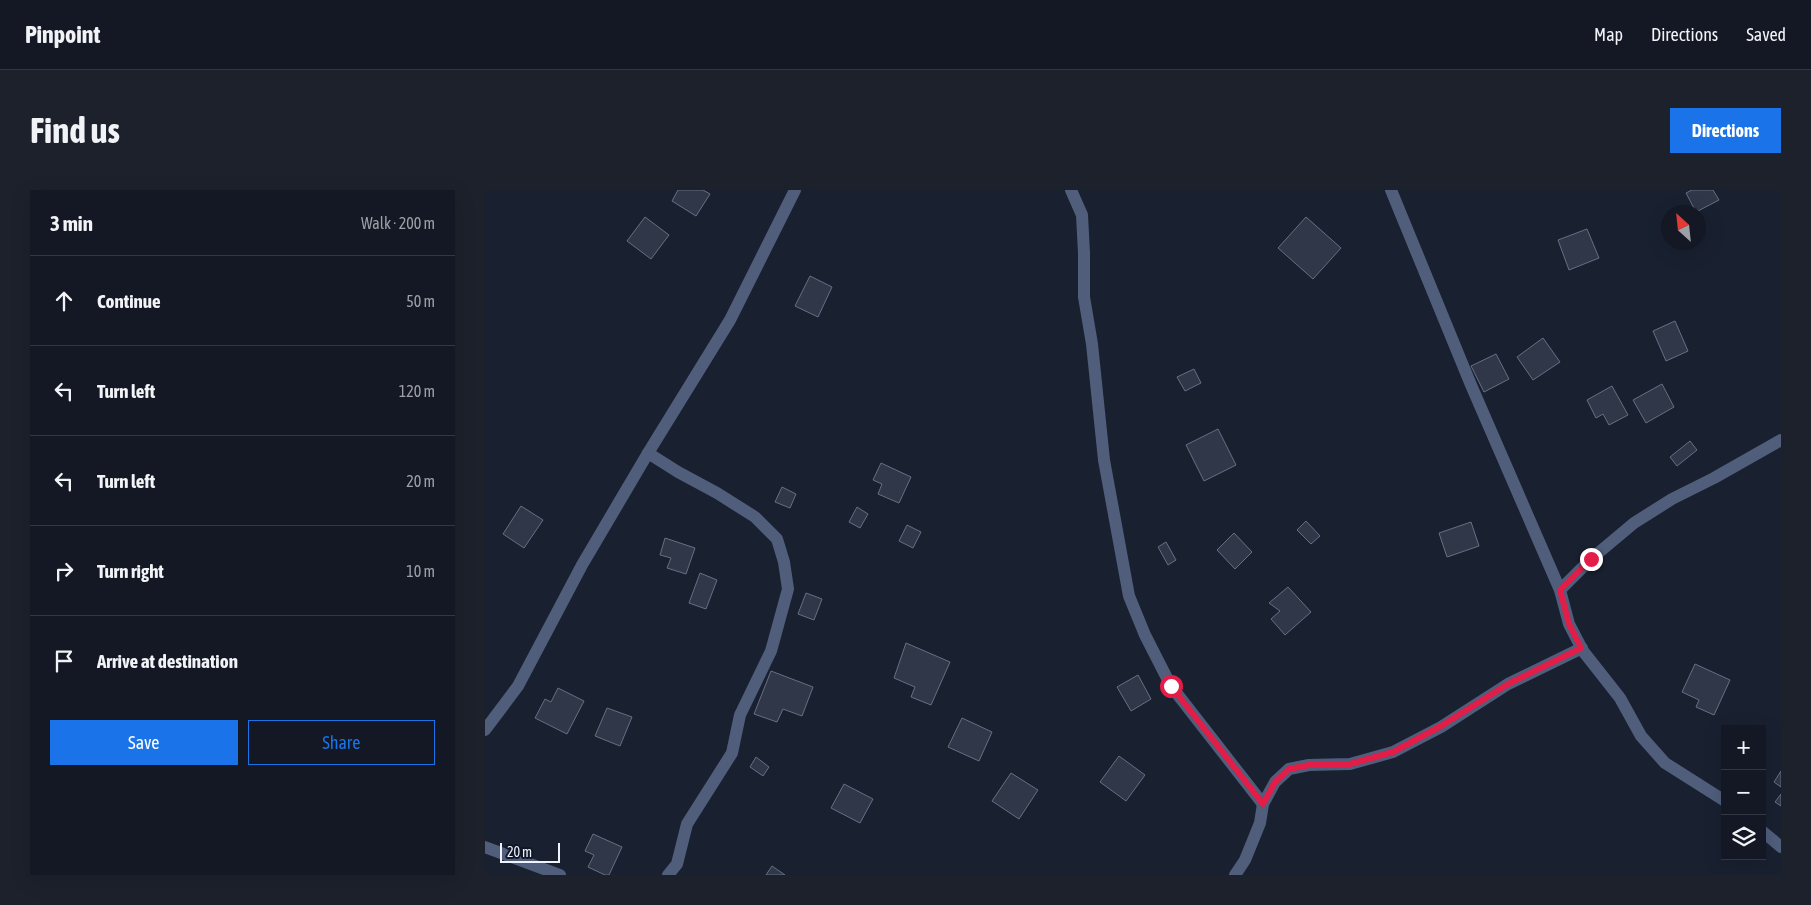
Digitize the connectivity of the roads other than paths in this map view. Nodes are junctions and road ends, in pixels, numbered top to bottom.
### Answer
1 (795, 190) edge
2 (1071, 190) edge
3 (1391, 190) edge
4 (1781, 440) edge
5 (648, 453) junction
6 (1560, 590) junction
7 (1581, 648) junction
8 (485, 730) edge
9 (1721, 798) edge
10 (1263, 804) junction
11 (1766, 834) edge
12 (485, 847) edge
13 (1781, 847) edge
14 (560, 875) edge
15 (668, 875) edge
16 (1235, 875) edge

1 - 5 street
2 - 10 street
3 - 6 street
4 - 6 street
5 - 8 street
5 - 15 street
6 - 7 street
7 - 9 street
7 - 10 street
10 - 16 street
11 - 13 street
12 - 14 street

